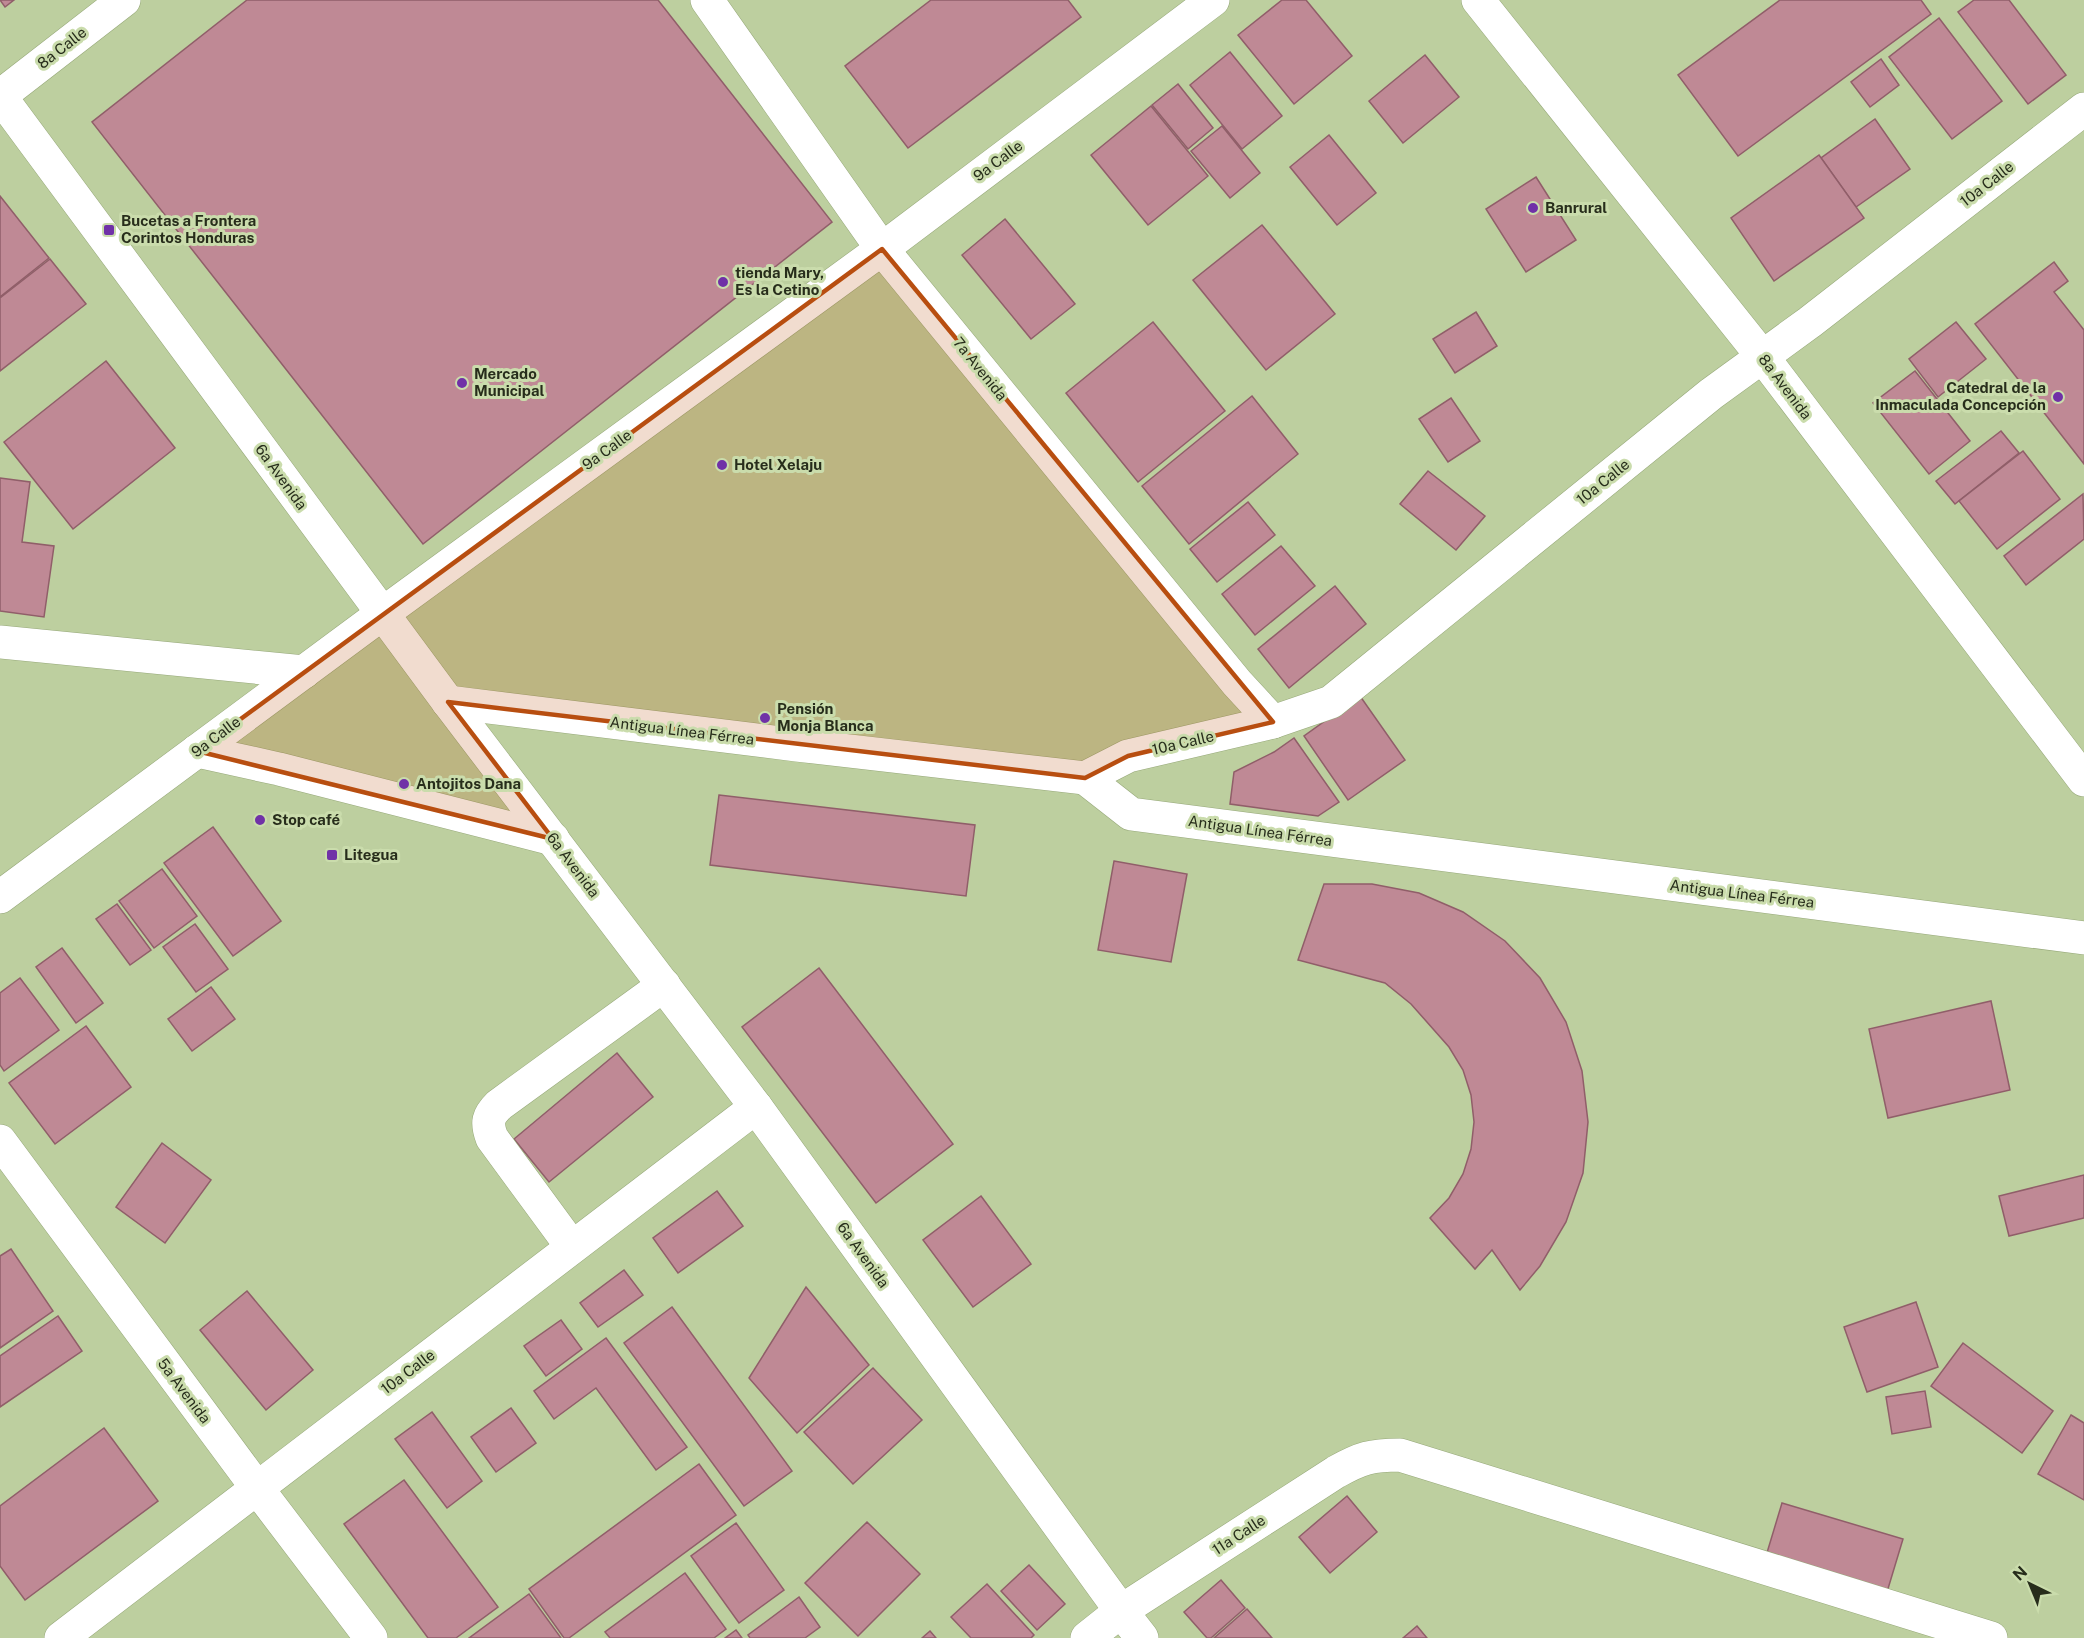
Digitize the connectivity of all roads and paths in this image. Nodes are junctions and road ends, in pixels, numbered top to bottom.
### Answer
1 (124, 0) edge
2 (707, 0) edge
3 (1213, 0) edge
4 (1478, 0) edge
5 (0, 96) edge
6 (2084, 109) edge
7 (882, 249) junction
8 (1762, 356) junction
9 (382, 614) junction
10 (0, 642) edge
11 (304, 672) junction
12 (448, 702) junction
13 (1273, 722) junction
14 (197, 751) junction
15 (1085, 778) junction
16 (2084, 780) edge
17 (553, 839) junction
18 (0, 897) edge
19 (2084, 938) edge
20 (664, 984) junction
21 (756, 1107) junction
22 (0, 1142) edge
23 (572, 1247) junction
24 (257, 1488) junction
25 (1121, 1611) junction
26 (61, 1638) edge
27 (371, 1638) edge
28 (1087, 1638) edge
29 (1142, 1638) edge
30 (1991, 1638) edge

1 - 5 street, 8a Calle
2 - 7 street, 7a Avenida
3 - 7 street, 9a Calle
4 - 8 street, 8a Avenida
5 - 9 street, 6a Avenida
6 - 8 street, 10a Calle
7 - 9 street, 9a Calle
7 - 13 street, 7a Avenida
8 - 13 street, 10a Calle
8 - 16 street, 8a Avenida
9 - 11 street, 9a Calle
9 - 12 street, 6a Avenida
10 - 11 street
11 - 14 street, 9a Calle
12 - 15 street, Antigua Línea Férrea
12 - 17 street, 6a Avenida
13 - 15 street, 10a Calle
14 - 17 street
14 - 18 street, 9a Calle
15 - 19 street, Antigua Línea Férrea
17 - 20 street, 6a Avenida
20 - 21 street, 6a Avenida
20 - 23 street
21 - 23 street, 10a Calle
21 - 25 street, 6a Avenida
22 - 24 street, 5a Avenida
23 - 24 street, 10a Calle
24 - 26 street, 10a Calle
24 - 27 street, 5a Avenida
25 - 28 street, 11a Calle
25 - 29 street, 6a Avenida
25 - 30 street, 11a Calle

